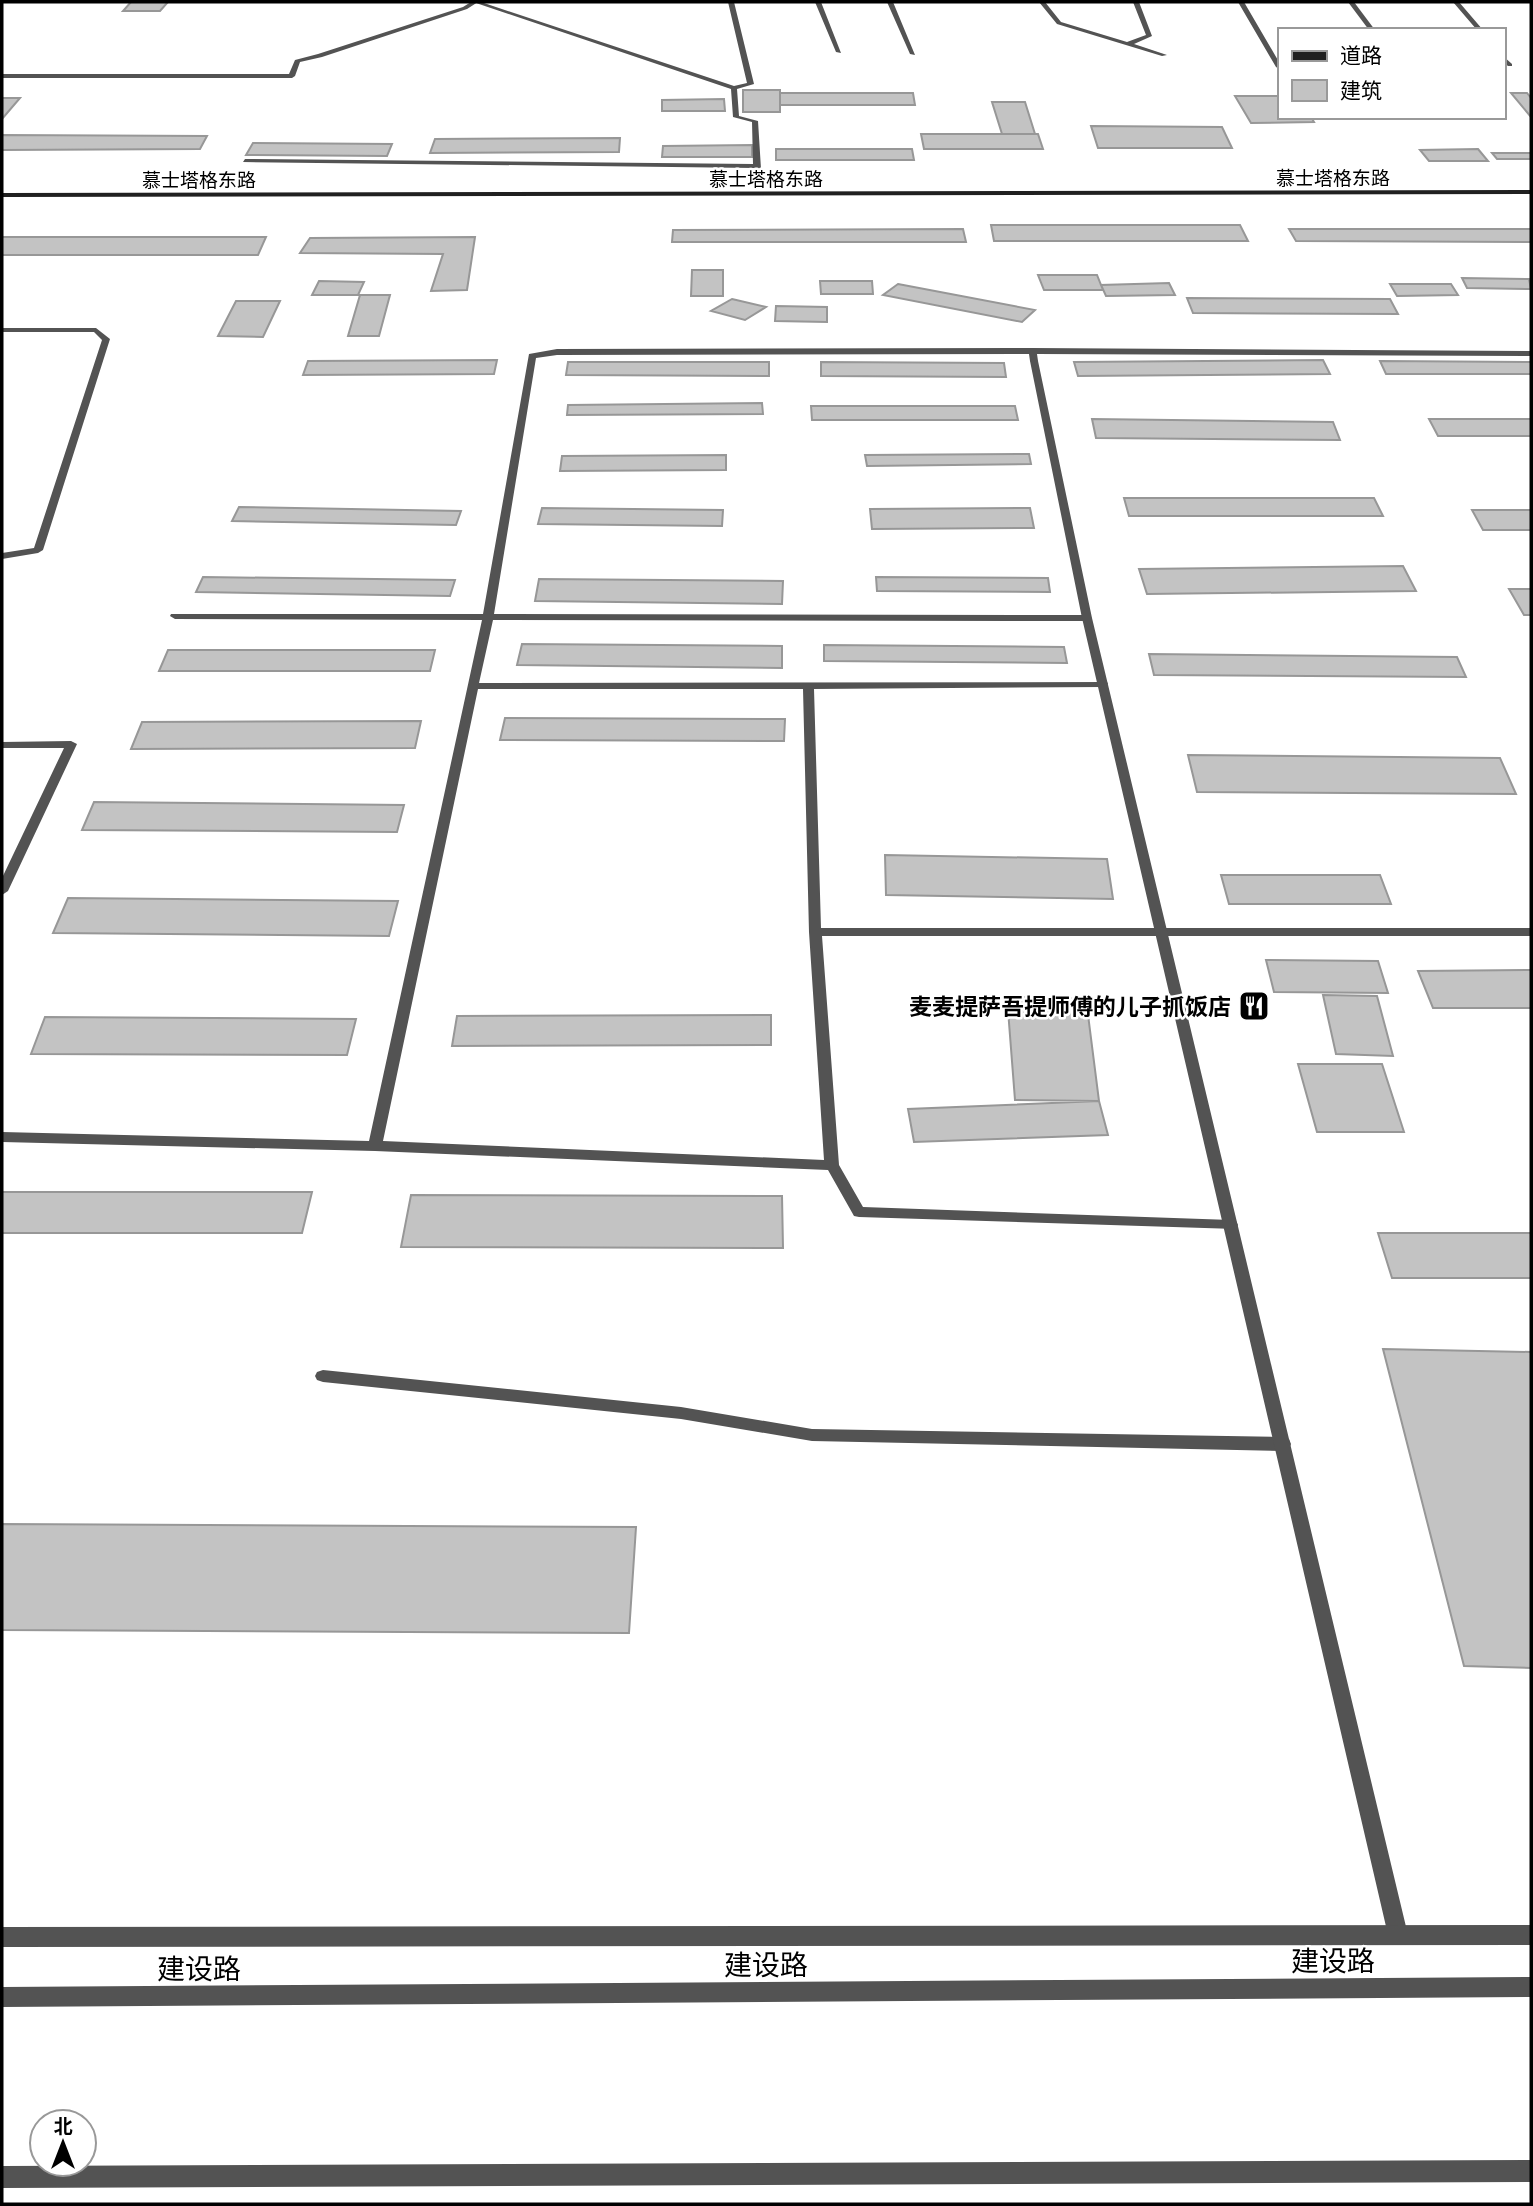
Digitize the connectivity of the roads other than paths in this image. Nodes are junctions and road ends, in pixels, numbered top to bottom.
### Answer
1 (476, 2) edge
2 (731, 2) edge
3 (818, 2) edge
4 (890, 2) edge
5 (1042, 2) edge
6 (1136, 2) edge
7 (1241, 2) edge
8 (1351, 2) edge
9 (1456, 2) edge
10 (1370, 28) edge
11 (1478, 28) edge
12 (1127, 44) junction
13 (839, 52) dead end
14 (913, 54) dead end
15 (1164, 55) dead end
16 (1505, 60) edge
17 (1278, 65) edge
18 (1510, 65) dead end
19 (2, 76) edge
20 (734, 88) junction
21 (245, 161) dead end
22 (758, 166) junction
23 (1531, 184) edge
24 (758, 185) junction
25 (2, 187) edge
26 (1531, 192) edge
27 (2, 195) edge
28 (2, 330) edge
29 (1531, 354) edge
30 (1033, 356) junction
31 (2, 556) edge
32 (175, 616) dead end
33 (488, 617) junction
34 (1087, 618) junction
35 (1103, 684) junction
36 (473, 686) junction
37 (808, 686) junction
38 (2, 745) edge
39 (2, 891) edge
40 (1161, 930) junction
41 (815, 932) junction
42 (1531, 932) edge
43 (2, 1136) edge
44 (375, 1146) junction
45 (832, 1165) junction
46 (1231, 1225) junction
47 (323, 1376) dead end
48 (1283, 1444) junction
49 (1398, 1935) junction
50 (1531, 1935) edge
51 (2, 1937) edge
52 (1531, 1987) edge
53 (2, 1997) edge
54 (1531, 2171) edge
55 (2, 2177) edge

1 - 19 street
1 - 20 street
2 - 20 street
3 - 13 street
4 - 14 street
5 - 12 street
6 - 12 street
7 - 17 street
8 - 10 street
9 - 11 street
12 - 15 street
16 - 18 street
20 - 22 street
21 - 22 street
22 - 24 street
23 - 24 main road, 慕士塔格东路
24 - 25 main road, 慕士塔格东路
26 - 27 main road, 慕士塔格东路
28 - 31 street
29 - 30 street
30 - 33 street
30 - 34 street
32 - 33 street
33 - 34 street
33 - 36 street
34 - 35 street
35 - 37 street
35 - 40 street
36 - 37 street
36 - 44 street
37 - 41 street
38 - 39 street
40 - 41 street
40 - 42 street
40 - 46 street
41 - 45 street
43 - 44 street
44 - 45 street
45 - 46 street
46 - 48 street
47 - 48 street
48 - 49 street
49 - 50 street, 建设路
49 - 51 street, 建设路
52 - 53 street, 建设路
54 - 55 street

